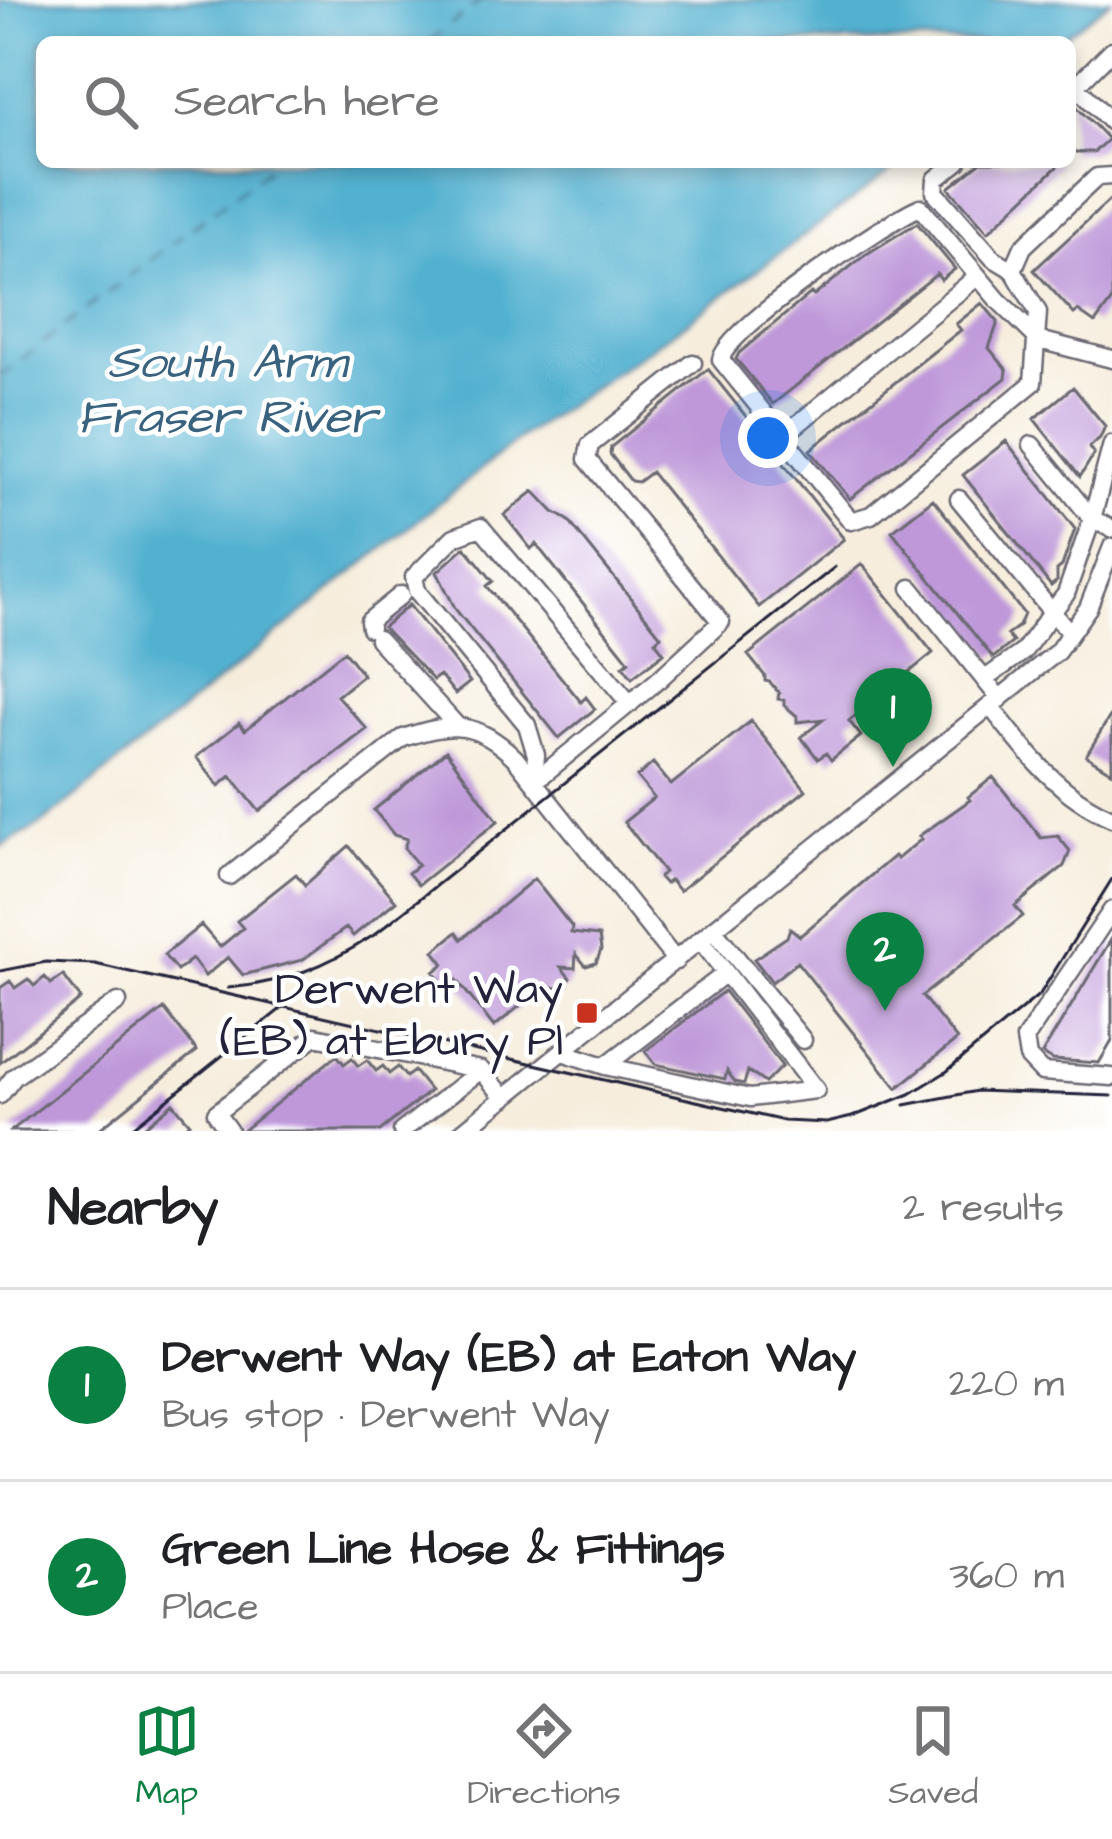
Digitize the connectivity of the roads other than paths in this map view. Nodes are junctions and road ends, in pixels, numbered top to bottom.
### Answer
1 (1112, 50) edge
2 (1112, 123) edge
3 (950, 168) edge
4 (1112, 176) edge
5 (1013, 270) junction
6 (978, 276) junction
7 (1039, 340) junction
8 (1112, 358) edge
9 (693, 363) dead end
10 (782, 437) junction
11 (1112, 444) edge
12 (1032, 445) dead end
13 (959, 499) dead end
14 (1092, 519) junction
15 (1112, 529) edge
16 (1112, 547) edge
17 (911, 588) dead end
18 (401, 595) dead end
19 (1052, 613) junction
20 (1070, 633) junction
21 (985, 679) junction
22 (995, 703) junction
23 (630, 704) junction
24 (457, 726) junction
25 (534, 782) junction
26 (1112, 818) edge
27 (229, 876) dead end
28 (1112, 910) edge
29 (707, 936) junction
30 (676, 961) junction
31 (726, 973) junction
32 (118, 1001) dead end
33 (803, 1040) dead end
34 (562, 1052) junction
35 (604, 1066) junction
36 (481, 1070) junction
37 (1112, 1077) edge
38 (0, 1095) edge
39 (505, 1098) junction
40 (229, 1131) edge
41 (402, 1131) edge
42 (463, 1131) edge

1 - 2 street
3 - 5 street
4 - 5 street
5 - 7 street
6 - 7 street
6 - 10 street
6 - 10 street
7 - 8 street
7 - 10 street
9 - 23 street
11 - 14 street
12 - 14 street
13 - 19 street
14 - 15 street
14 - 19 street
16 - 20 street
17 - 21 street
18 - 24 street
19 - 20 street
19 - 21 street
20 - 22 street
21 - 22 street
22 - 26 street
22 - 29 street
23 - 25 street
23 - 25 street
24 - 25 street
24 - 27 street
25 - 30 street
28 - 37 street
29 - 30 street
29 - 31 street
29 - 33 street
30 - 34 street
31 - 35 street
31 - 35 street
32 - 38 street
34 - 35 street
34 - 39 street
36 - 39 street
36 - 40 street
36 - 41 street
39 - 42 street

